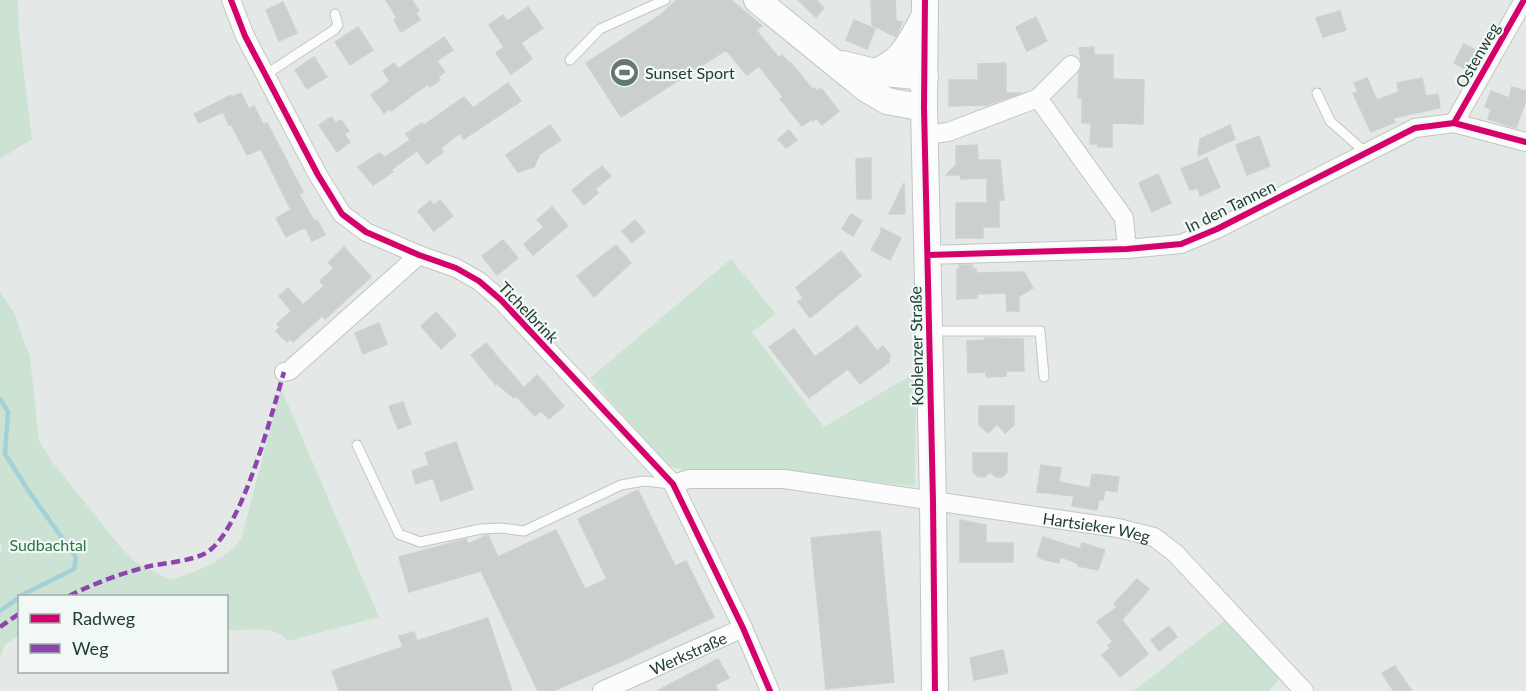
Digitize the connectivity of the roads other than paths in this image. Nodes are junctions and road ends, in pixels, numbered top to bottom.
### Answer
1 (231, 0) edge
2 (665, 0) edge
3 (757, 0) edge
4 (1524, 0) edge
5 (925, 8) edge
6 (335, 14) dead end
7 (570, 60) dead end
8 (837, 63) junction
9 (1071, 65) dead end
10 (875, 72) junction
11 (266, 75) junction
12 (925, 77) junction
13 (1317, 93) dead end
14 (1038, 98) junction
15 (924, 108) junction
16 (1454, 123) junction
17 (925, 135) junction
18 (1526, 142) edge
19 (1366, 153) junction
20 (1127, 249) junction
21 (419, 255) junction
22 (928, 255) junction
23 (929, 331) junction
24 (284, 372) dead end
25 (1044, 377) dead end
26 (357, 445) dead end
27 (673, 484) junction
28 (933, 501) junction
29 (743, 628) junction
30 (602, 691) edge
31 (770, 691) edge
32 (935, 691) edge
33 (1304, 691) edge

1 - 11 street, Tichelbrink
2 - 7 lane
3 - 8 main road
4 - 16 street, Ostenweg
5 - 10 main road
5 - 12 main road, Koblenzer Straße
6 - 11 lane
8 - 10 main road
8 - 15 main road
9 - 14 street
10 - 12 main road
11 - 21 street, Tichelbrink
12 - 15 main road, Koblenzer Straße
13 - 19 lane
14 - 17 street
14 - 20 street
15 - 17 main road, Koblenzer Straße
16 - 18 street, In den Tannen
16 - 19 street, In den Tannen
17 - 22 main road, Koblenzer Straße
19 - 20 street, In den Tannen
20 - 22 street, In den Tannen
21 - 24 street
21 - 27 street, Tichelbrink
22 - 23 main road, Koblenzer Straße
23 - 25 lane
23 - 28 main road, Koblenzer Straße
26 - 27 lane
27 - 28 street
27 - 29 street, Tichelbrink
28 - 32 main road, Koblenzer Straße
28 - 33 street, Hartsieker Weg
29 - 30 street, Werkstraße
29 - 31 street, Tichelbrink

